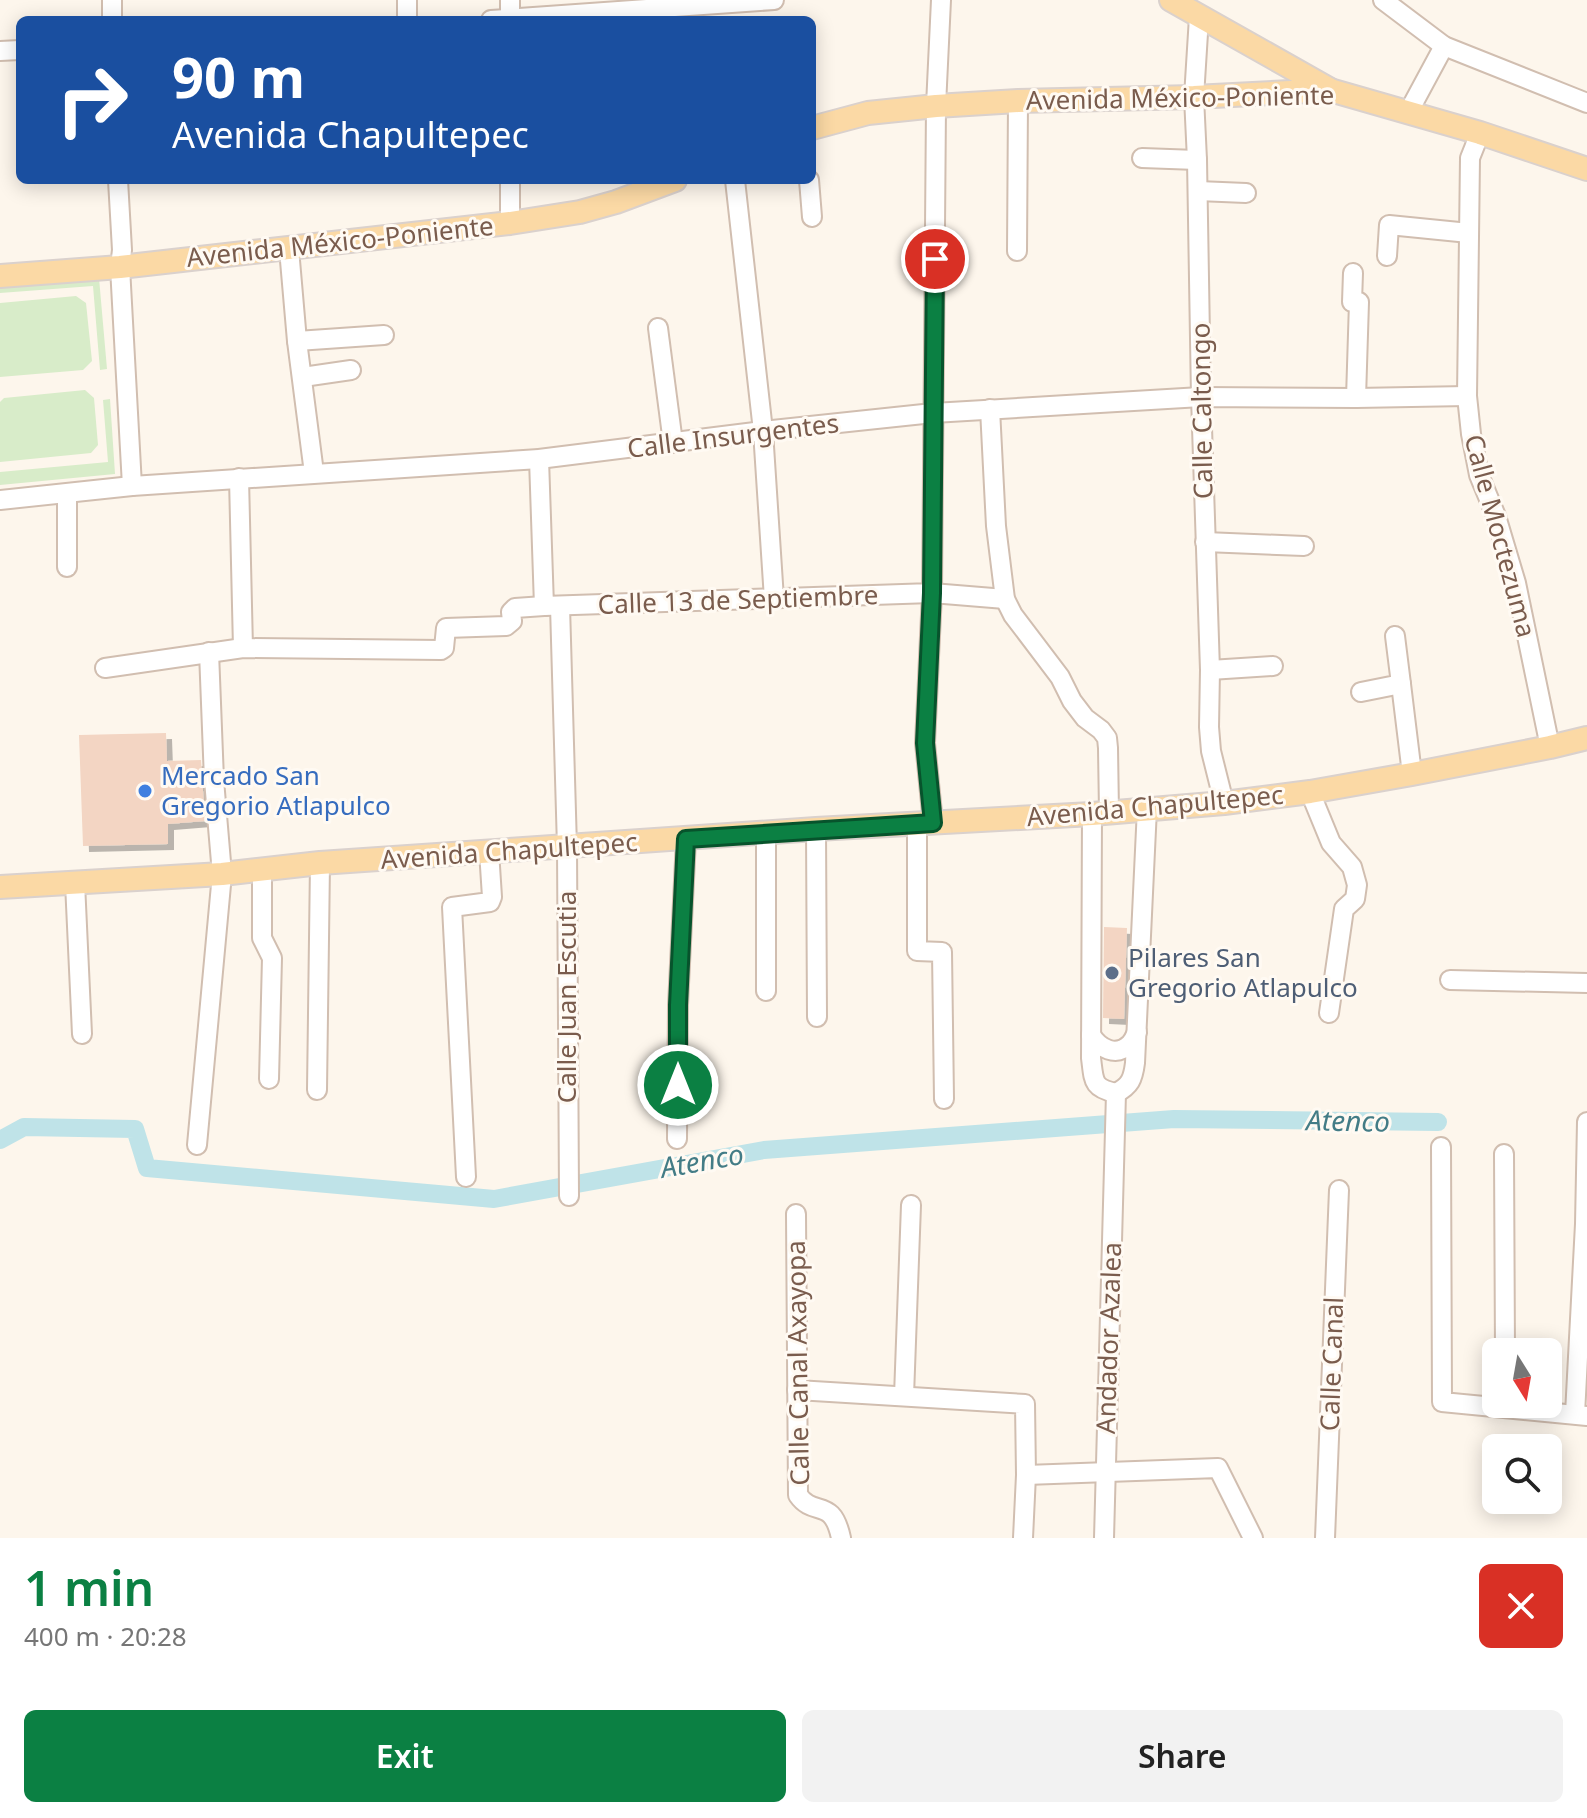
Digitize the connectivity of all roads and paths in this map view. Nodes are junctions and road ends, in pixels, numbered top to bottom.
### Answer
1 (774, 0) edge
2 (941, 0) edge
3 (1171, 0) edge
4 (1383, 0) edge
5 (505, 15) edge
6 (1199, 17) junction
7 (1444, 46) junction
8 (1330, 90) junction
9 (1194, 97) junction
10 (1018, 101) junction
11 (1587, 103) edge
12 (936, 106) junction
13 (1409, 111) junction
14 (816, 127) edge
15 (1480, 133) junction
16 (1142, 158) dead end
17 (1197, 160) junction
18 (1587, 169) edge
19 (118, 184) edge
20 (510, 184) edge
21 (664, 184) edge
22 (735, 184) edge
23 (809, 184) edge
24 (1198, 191) junction
25 (1246, 193) dead end
26 (812, 217) dead end
27 (510, 223) junction
28 (1469, 233) junction
29 (289, 249) junction
30 (1017, 251) dead end
31 (1387, 256) dead end
32 (120, 267) junction
33 (1353, 273) dead end
34 (0, 276) edge
35 (658, 328) dead end
36 (384, 335) dead end
37 (297, 341) junction
38 (351, 370) dead end
39 (303, 377) junction
40 (1467, 396) junction
41 (1201, 397) junction
42 (1356, 398) junction
43 (990, 409) junction
44 (933, 413) junction
45 (763, 431) junction
46 (673, 443) junction
47 (539, 459) junction
48 (314, 473) junction
49 (239, 478) junction
50 (132, 486) junction
51 (67, 494) junction
52 (0, 500) edge
53 (1205, 542) junction
54 (1304, 546) dead end
55 (67, 567) dead end
56 (932, 593) junction
57 (774, 599) junction
58 (1005, 599) junction
59 (552, 606) junction
60 (1395, 636) dead end
61 (243, 648) junction
62 (209, 652) junction
63 (1273, 666) dead end
64 (105, 668) dead end
65 (1210, 670) junction
66 (1401, 684) junction
67 (1361, 692) dead end
68 (1587, 738) edge
69 (1550, 747) junction
70 (1412, 774) junction
71 (1310, 792) junction
72 (1224, 803) junction
73 (1147, 808) junction
74 (1100, 813) junction
75 (925, 824) junction
76 (816, 829) junction
77 (766, 834) junction
78 (686, 839) junction
79 (567, 847) junction
80 (489, 851) junction
81 (320, 863) junction
82 (262, 870) junction
83 (222, 874) junction
84 (75, 883) junction
85 (0, 887) edge
86 (1450, 980) dead end
87 (1587, 983) edge
88 (766, 991) dead end
89 (1329, 1013) dead end
90 (817, 1017) dead end
91 (1137, 1032) junction
92 (82, 1034) dead end
93 (1091, 1035) junction
94 (269, 1079) dead end
95 (317, 1090) dead end
96 (1116, 1093) junction
97 (944, 1099) dead end
98 (1587, 1125) edge
99 (677, 1139) dead end
100 (197, 1145) dead end
101 (1441, 1147) dead end
102 (1504, 1154) dead end
103 (466, 1177) dead end
104 (1339, 1190) dead end
105 (569, 1196) dead end
106 (911, 1205) dead end
107 (796, 1214) dead end
108 (1505, 1338) edge
109 (797, 1390) junction
110 (904, 1396) junction
111 (1482, 1405) edge
112 (1581, 1415) edge
113 (1106, 1471) junction
114 (1026, 1475) junction
115 (841, 1538) edge
116 (1023, 1538) edge
117 (1104, 1538) edge
118 (1253, 1538) edge
119 (1325, 1538) edge

1 - 5 street
2 - 12 street
3 - 6 main road
4 - 7 street
6 - 8 main road
6 - 9 street, Calle Caltongo
7 - 11 street
7 - 13 street
8 - 9 main road, Avenida México-Poniente
8 - 13 main road, Avenida México-Poniente
9 - 10 main road, Avenida México-Poniente
9 - 17 street, Calle Caltongo
10 - 12 main road, Avenida México-Poniente
10 - 30 street
12 - 14 main road, Avenida México-Poniente
12 - 44 street
13 - 15 main road, Avenida México-Poniente
15 - 18 main road, Avenida México-Poniente
15 - 28 street, Calle Moctezuma
16 - 17 street
17 - 24 street, Calle Caltongo
19 - 32 street
20 - 27 street
21 - 27 main road, Avenida México-Poniente
22 - 45 street
23 - 26 street
24 - 25 street
24 - 41 street, Calle Caltongo
27 - 29 main road, Avenida México-Poniente
28 - 31 street
28 - 40 street, Calle Moctezuma
29 - 32 main road, Avenida México-Poniente
29 - 37 street
32 - 34 main road, Avenida México-Poniente
32 - 50 street
33 - 42 street
35 - 46 street
36 - 37 street
37 - 39 street
38 - 39 street
39 - 48 street
40 - 42 street, Calle Insurgentes
40 - 69 street, Calle Moctezuma
41 - 42 street, Calle Insurgentes
41 - 43 street, Calle Insurgentes
41 - 53 street, Calle Caltongo
43 - 44 street, Calle Insurgentes
43 - 58 street
44 - 45 street, Calle Insurgentes
44 - 56 street
45 - 46 street, Calle Insurgentes
45 - 57 street
46 - 47 street, Calle Insurgentes
47 - 48 street, Calle Insurgentes
47 - 59 street
48 - 49 street, Calle Insurgentes
49 - 50 street, Calle Insurgentes
49 - 61 street
50 - 51 street, Calle Insurgentes
51 - 52 street, Calle Insurgentes
51 - 55 street
53 - 54 street
53 - 65 street, Calle Caltongo
56 - 57 street, Calle 13 de Septiembre
56 - 58 street, Calle 13 de Septiembre
56 - 75 street
57 - 59 street, Calle 13 de Septiembre
58 - 74 street
59 - 61 street, Calle 13 de Septiembre
59 - 79 street, Calle Juan Escutia
60 - 66 street
61 - 62 street, Calle 13 de Septiembre
62 - 64 street, Calle 13 de Septiembre
62 - 83 street
63 - 65 street
65 - 72 street, Calle Caltongo
66 - 67 street
66 - 70 street
68 - 69 main road, Avenida Chapultepec
69 - 70 main road, Avenida Chapultepec
70 - 71 main road, Avenida Chapultepec
71 - 72 main road, Avenida Chapultepec
71 - 89 street
72 - 73 main road, Avenida Chapultepec
73 - 74 main road, Avenida Chapultepec
73 - 91 street
74 - 75 main road, Avenida Chapultepec
74 - 93 street
75 - 76 main road, Avenida Chapultepec
75 - 97 street
76 - 77 main road, Avenida Chapultepec
76 - 90 street
77 - 78 main road, Avenida Chapultepec
77 - 88 street
78 - 79 main road, Avenida Chapultepec
78 - 99 street
79 - 80 main road, Avenida Chapultepec
79 - 105 street, Calle Juan Escutia
80 - 81 main road, Avenida Chapultepec
80 - 103 street
81 - 82 main road, Avenida Chapultepec
81 - 95 street
82 - 83 main road, Avenida Chapultepec
82 - 94 street
83 - 84 main road, Avenida Chapultepec
83 - 100 street
84 - 85 main road, Avenida Chapultepec
84 - 92 street
86 - 87 street
91 - 93 street
91 - 96 street
93 - 96 street
96 - 113 street, Andador Azalea
98 - 112 street
101 - 111 street
102 - 108 street
104 - 119 street, Calle Canal
106 - 110 street
107 - 109 street, Calle Canal Axayopa
109 - 110 street
109 - 115 street, Calle Canal Axayopa
110 - 114 street
113 - 114 street
113 - 117 street, Andador Azalea
113 - 118 street
114 - 116 street

